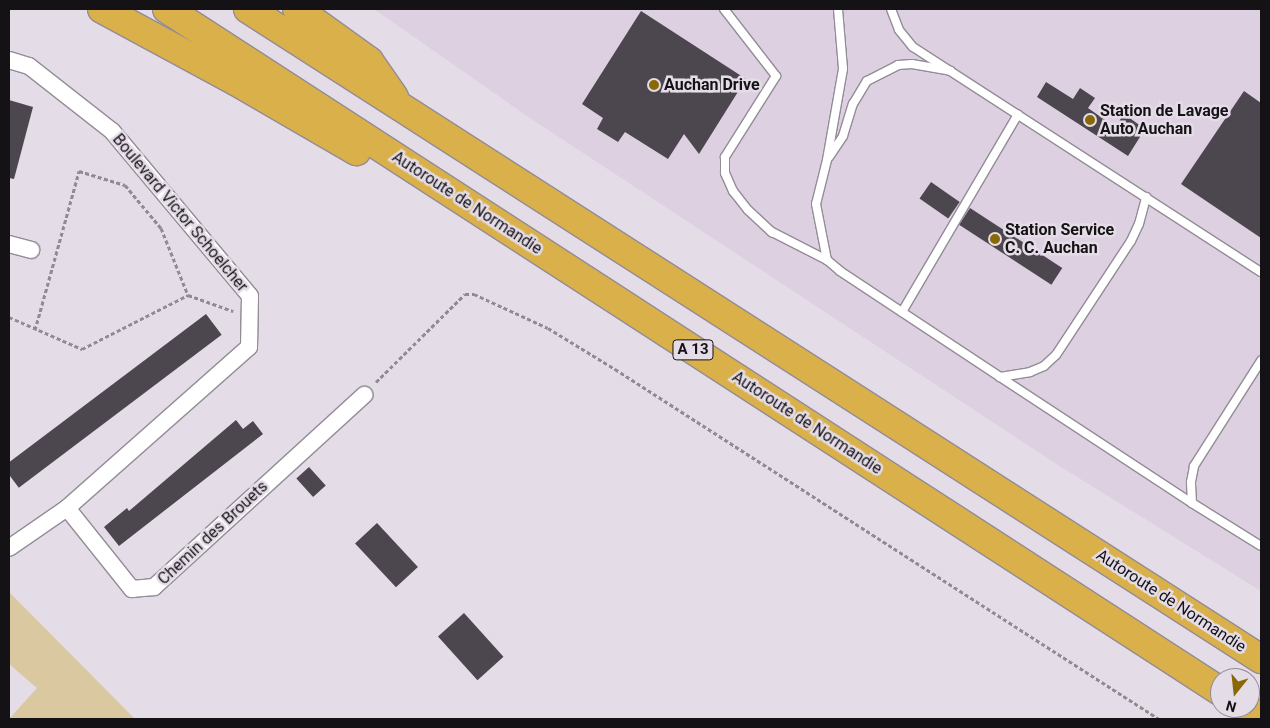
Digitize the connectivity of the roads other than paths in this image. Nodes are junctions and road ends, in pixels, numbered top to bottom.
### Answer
1 (102, 9) edge
2 (167, 9) edge
3 (248, 9) edge
4 (297, 9) edge
5 (724, 9) edge
6 (838, 9) edge
7 (891, 9) edge
8 (9, 60) edge
9 (954, 72) junction
10 (402, 108) junction
11 (1018, 114) junction
12 (827, 160) junction
13 (418, 172) junction
14 (1146, 197) junction
15 (9, 244) edge
16 (31, 250) dead end
17 (827, 260) junction
18 (1261, 272) edge
19 (902, 312) junction
20 (1261, 361) edge
21 (1000, 377) junction
22 (364, 395) road end
23 (1192, 504) junction
24 (67, 508) junction
25 (1261, 546) edge
26 (9, 548) edge
27 (1261, 659) edge
28 (1210, 685) edge

1 - 13 highway
2 - 13 highway, Autoroute de Normandie / A 13
3 - 10 highway, Autoroute de Normandie
4 - 10 highway
5 - 17 lane
6 - 12 lane
7 - 9 lane
8 - 24 street, Boulevard Victor Schoelcher
9 - 11 lane
9 - 12 lane
10 - 27 highway, Autoroute de Normandie
11 - 14 lane
11 - 19 lane
12 - 17 lane
13 - 28 highway, Autoroute de Normandie / A 13
14 - 18 lane
14 - 21 lane
15 - 16 street
17 - 19 lane
19 - 21 lane
20 - 23 lane
21 - 23 lane
22 - 24 street, Chemin des Brouets
23 - 25 lane
24 - 26 street, Boulevard Victor Schoelcher

